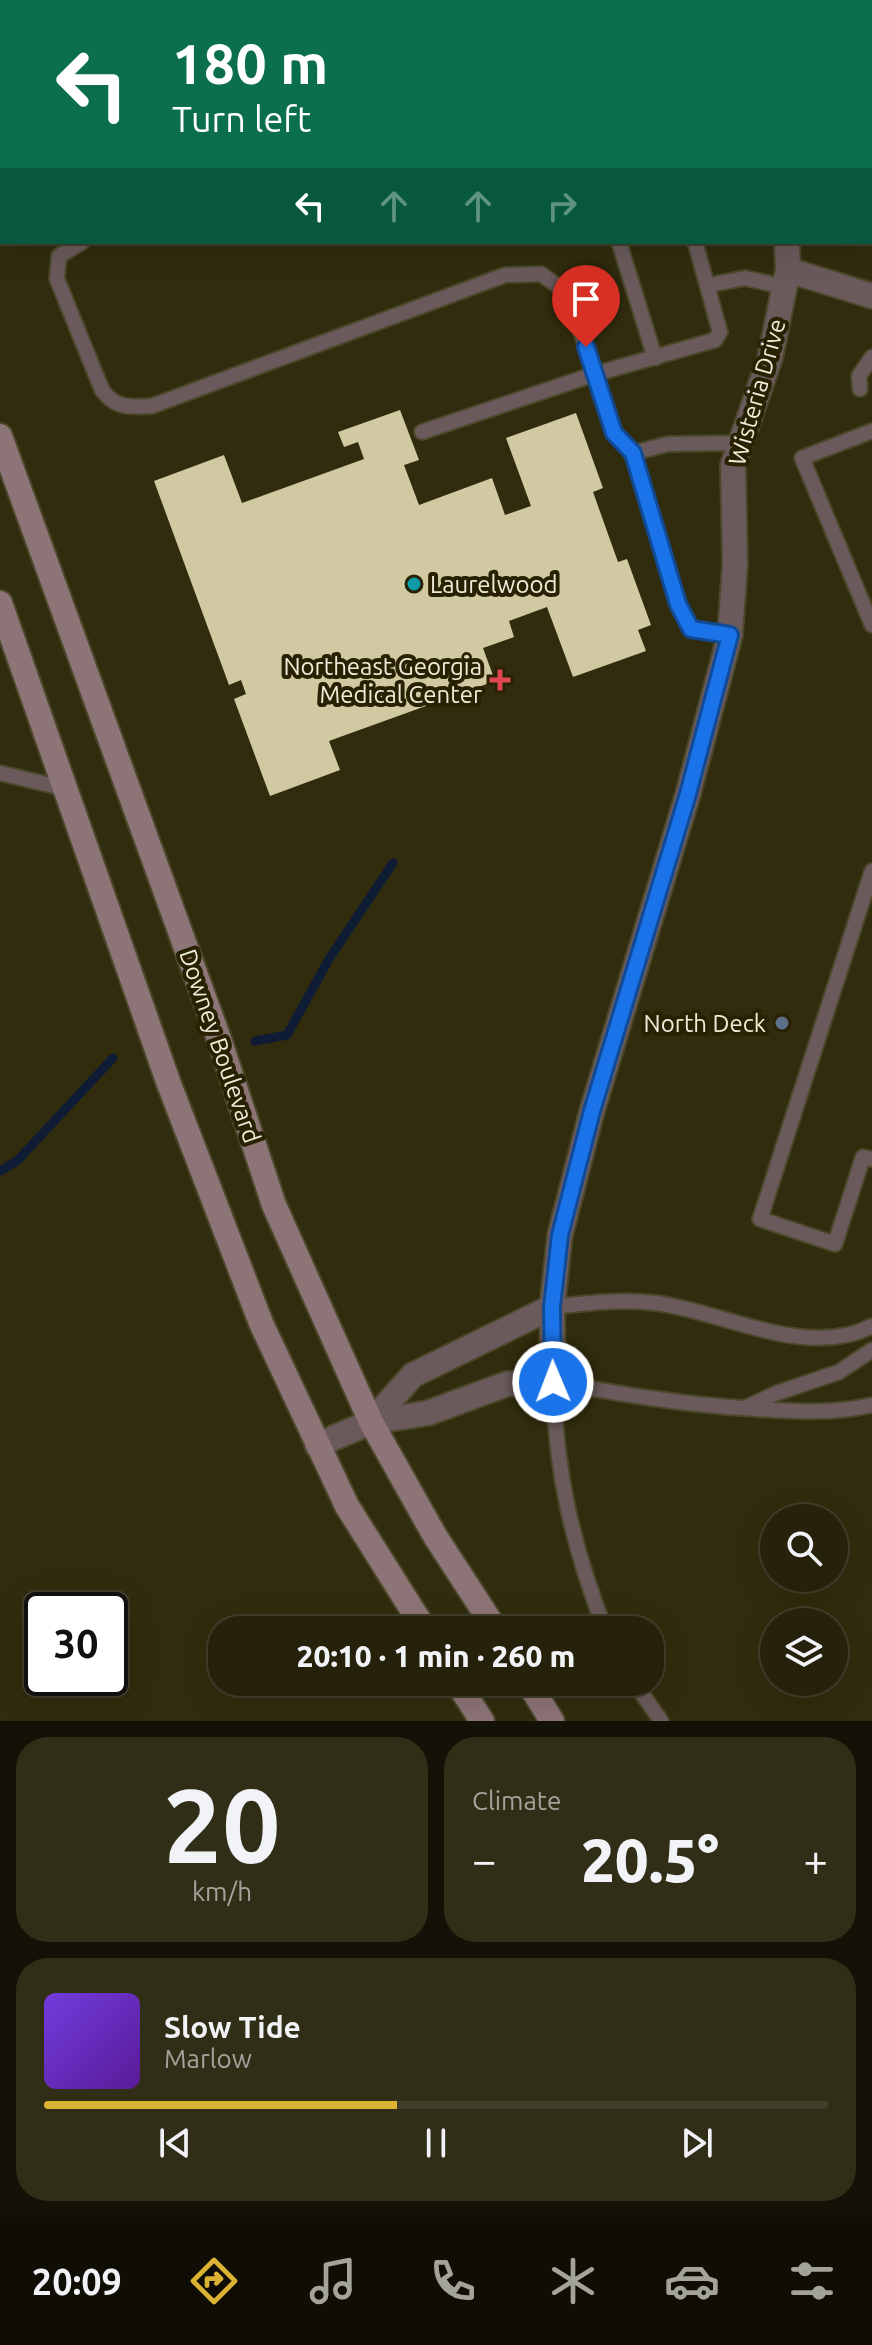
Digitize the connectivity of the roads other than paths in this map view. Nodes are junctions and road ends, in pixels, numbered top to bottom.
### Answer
1 (79, 244) edge
2 (620, 244) edge
3 (696, 244) edge
4 (787, 244) edge
5 (787, 278) junction
6 (709, 285) junction
7 (872, 296) edge
8 (872, 357) edge
9 (655, 358) junction
10 (595, 374) junction
11 (860, 389) dead end
12 (872, 431) edge
13 (422, 432) dead end
14 (0, 436) edge
15 (743, 443) junction
16 (633, 453) junction
17 (0, 603) edge
18 (872, 625) edge
19 (730, 635) junction
20 (0, 773) edge
21 (67, 789) junction
22 (872, 871) edge
23 (872, 1159) edge
24 (552, 1307) junction
25 (872, 1326) edge
26 (872, 1350) edge
27 (553, 1382) junction
28 (872, 1405) edge
29 (745, 1408) junction
30 (371, 1422) junction
31 (317, 1445) junction
32 (416, 1616) edge
33 (487, 1616) edge
34 (600, 1616) edge
35 (466, 1696) edge
36 (537, 1696) edge
37 (644, 1696) edge
38 (482, 1721) edge
39 (552, 1721) edge
40 (661, 1721) edge

1 - 10 lane
2 - 9 lane
3 - 6 lane
4 - 5 street, Wisteria Drive
5 - 6 lane
5 - 7 street
5 - 15 street, Wisteria Drive
6 - 9 lane
8 - 11 lane
9 - 10 lane
10 - 13 lane
10 - 16 lane
12 - 18 lane
14 - 30 main road, Downey Boulevard
15 - 16 lane
15 - 19 street, Wisteria Drive
16 - 19 lane
17 - 21 main road
19 - 24 street, Wisteria Drive
20 - 21 lane
21 - 31 main road
22 - 23 lane
24 - 25 lane
24 - 27 street, Wisteria Drive
24 - 30 street
26 - 29 lane
27 - 29 lane
27 - 30 street
27 - 34 lane
28 - 29 lane
30 - 31 street
30 - 33 main road, Downey Boulevard
31 - 32 main road
35 - 38 main road
36 - 39 main road
37 - 40 lane

